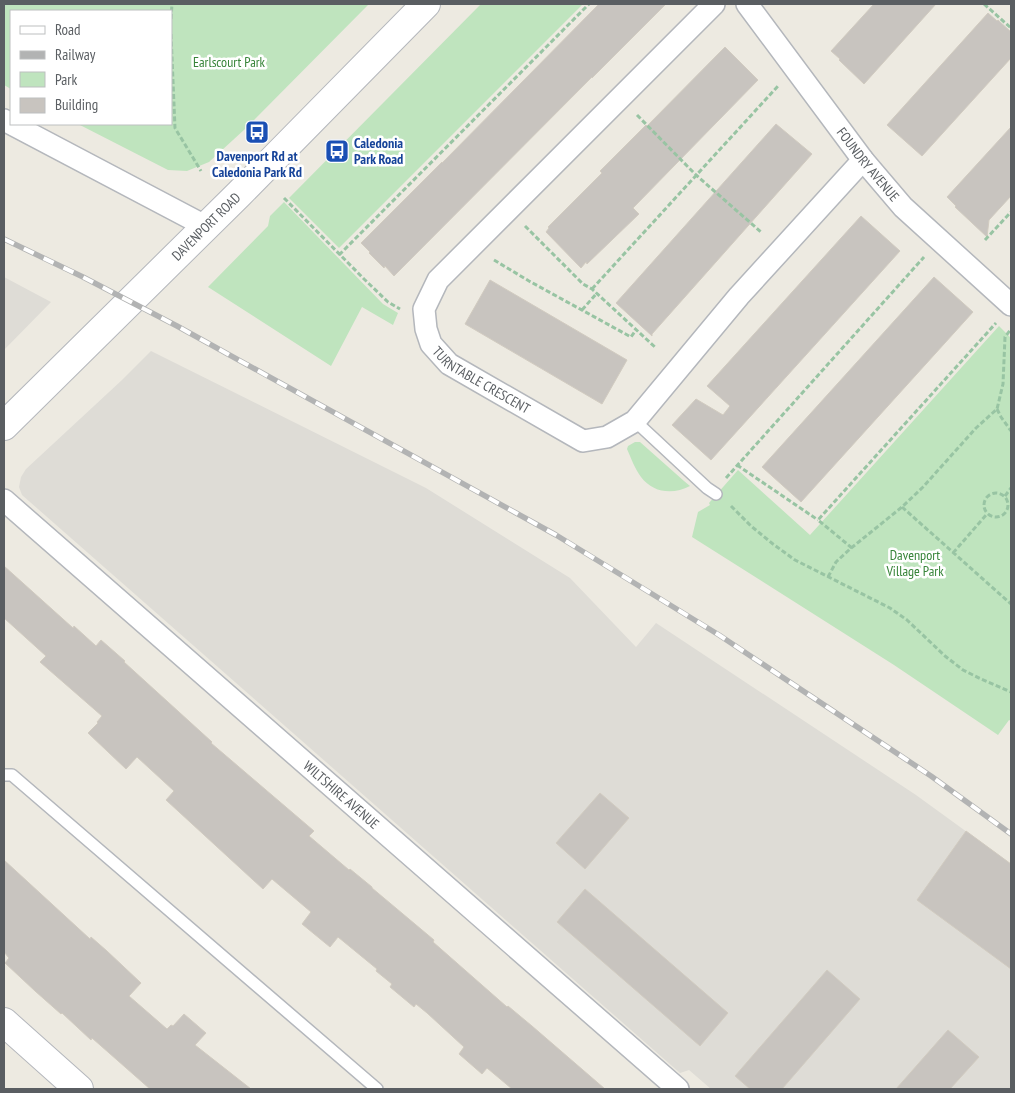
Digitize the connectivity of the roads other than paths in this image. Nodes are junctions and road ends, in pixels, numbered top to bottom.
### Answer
1 (426, 4) edge
2 (714, 4) edge
3 (747, 4) edge
4 (14, 125) edge
5 (863, 160) junction
6 (207, 226) junction
7 (1005, 313) edge
8 (634, 421) junction
9 (4, 426) edge
10 (716, 494) road end
11 (4, 500) edge
12 (4, 775) edge
13 (4, 1022) edge
14 (79, 1089) edge
15 (376, 1089) edge
16 (678, 1089) edge

1 - 6 street, DAVENPORT ROAD
2 - 8 street, TURNTABLE CRESCENT
3 - 5 street, FOUNDRY AVENUE
4 - 6 street
5 - 7 street, FOUNDRY AVENUE
5 - 8 street, TURNTABLE CRESCENT
6 - 9 street, DAVENPORT ROAD
8 - 10 lane
11 - 16 street, WILTSHIRE AVENUE
12 - 15 lane
13 - 14 street

